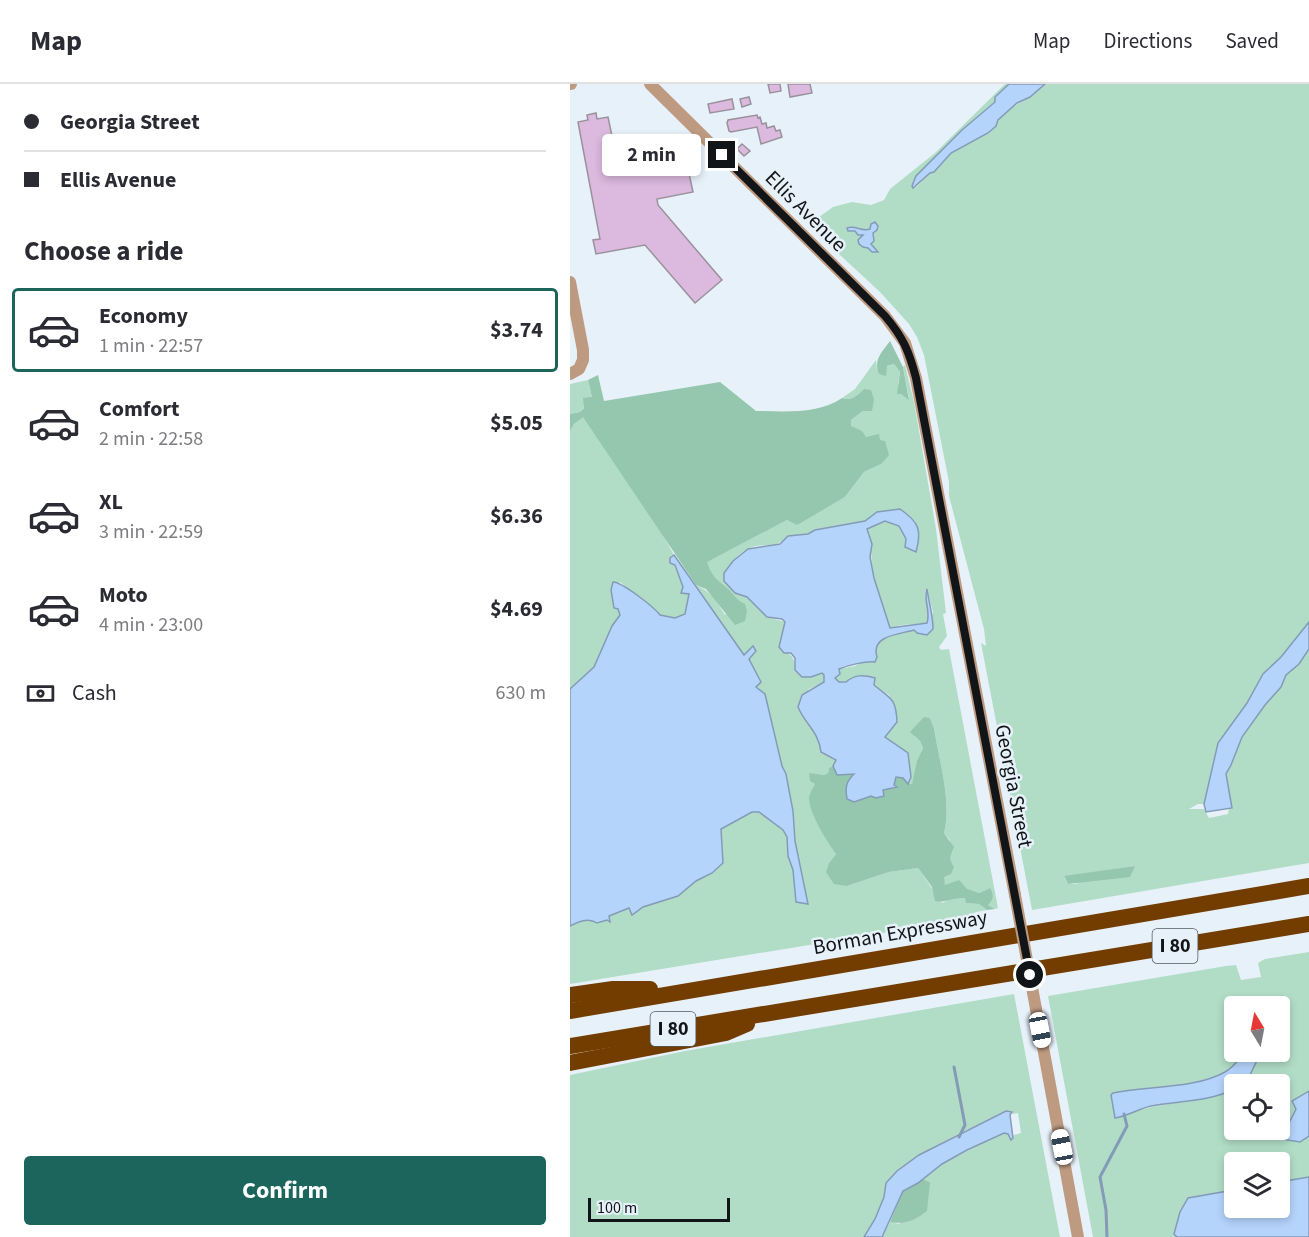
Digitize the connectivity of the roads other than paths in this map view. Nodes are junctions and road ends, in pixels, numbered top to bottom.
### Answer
1 (650, 84) edge
2 (570, 282) edge
3 (905, 343) joint
4 (570, 374) edge
5 (1309, 886) edge
6 (1309, 924) edge
7 (705, 987) junction
8 (570, 995) edge
9 (570, 1011) edge
10 (776, 1012) junction
11 (570, 1046) edge
12 (570, 1064) edge
13 (1078, 1237) edge

1 - 3 street, Ellis Avenue
2 - 4 street
3 - 13 street, Georgia Street, bridge
5 - 7 highway, Borman Expressway / I 80
6 - 10 highway, I 80
7 - 8 highway
7 - 9 highway, Borman Expressway / I 80
10 - 11 highway, I 80
10 - 12 highway

